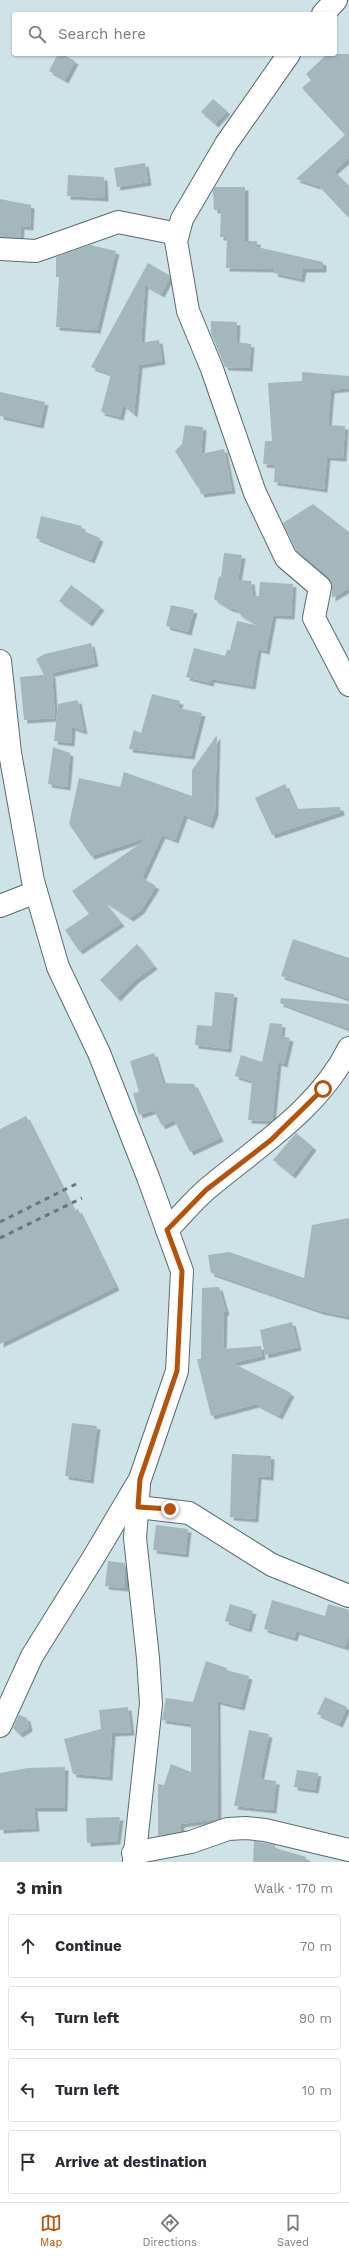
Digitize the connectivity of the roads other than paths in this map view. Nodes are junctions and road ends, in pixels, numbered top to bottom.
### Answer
1 (336, 0) edge
2 (325, 12) edge
3 (288, 56) edge
4 (178, 234) junction
5 (0, 249) edge
6 (0, 665) edge
7 (349, 685) edge
8 (36, 892) junction
9 (0, 906) edge
10 (349, 1048) edge
11 (167, 1230) junction
12 (140, 1479) junction
13 (138, 1507) junction
14 (349, 1596) edge
15 (0, 1726) edge
16 (349, 1850) edge
17 (134, 1858) edge

1 - 2 street
3 - 4 street
4 - 5 street
4 - 7 street
6 - 8 street
8 - 9 street
8 - 11 street
10 - 11 street
11 - 12 street
12 - 13 street
12 - 15 street
13 - 14 street
13 - 17 street
16 - 17 street

